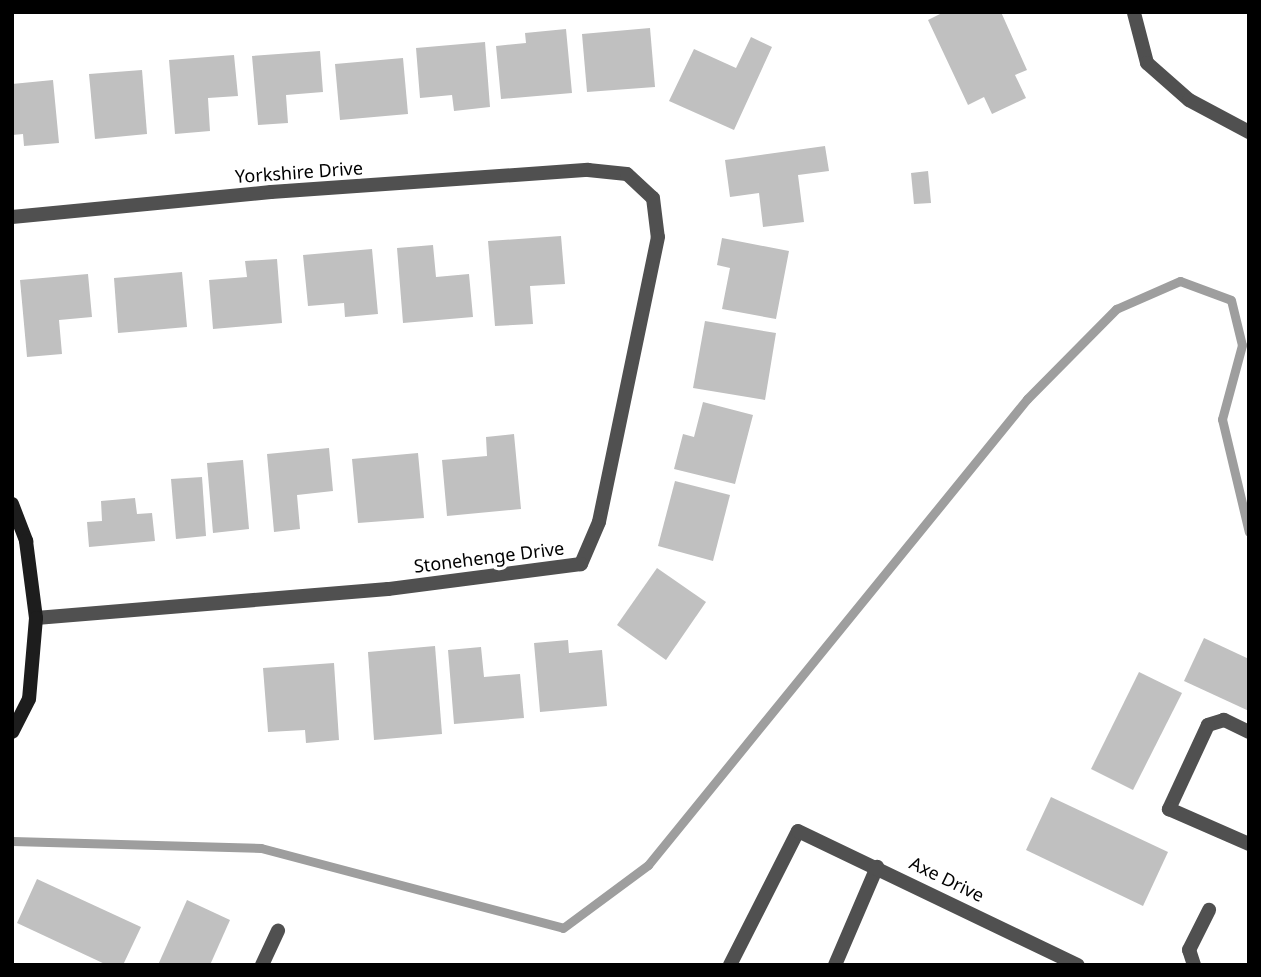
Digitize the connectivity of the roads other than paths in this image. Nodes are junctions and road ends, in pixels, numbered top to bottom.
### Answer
1 (1134, 13) edge
2 (1249, 132) edge
3 (588, 170) joint
4 (12, 217) edge
5 (12, 504) edge
6 (36, 618) junction
7 (12, 732) edge
8 (1249, 732) edge
9 (1249, 844) edge
10 (877, 867) junction
11 (1209, 910) dead end
12 (278, 930) dead end
13 (262, 965) edge
14 (730, 965) edge
15 (835, 965) edge
16 (1078, 965) edge
17 (1194, 965) edge

1 - 2 street
3 - 4 street, Yorkshire Drive
3 - 6 street, Stonehenge Drive
5 - 6 street
6 - 7 street
8 - 9 street
10 - 14 street, Axe Drive
10 - 15 street
10 - 16 street, Axe Drive
11 - 17 street
12 - 13 street

